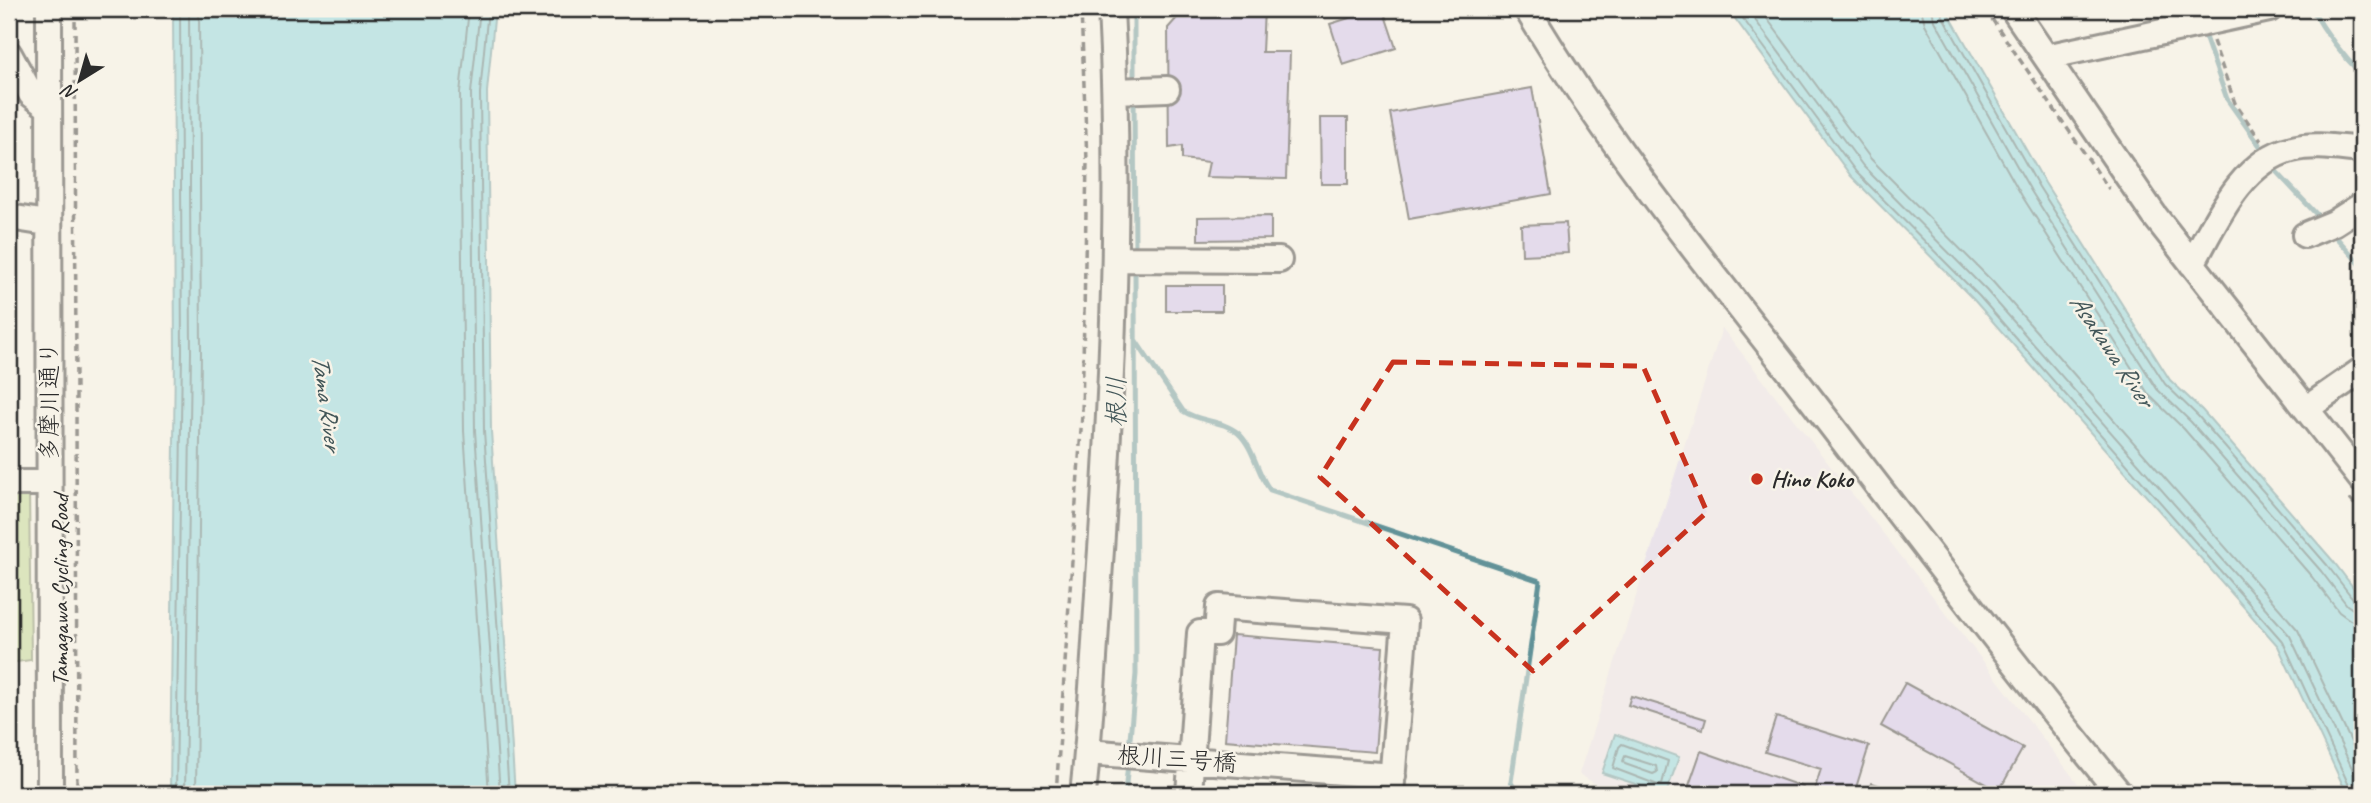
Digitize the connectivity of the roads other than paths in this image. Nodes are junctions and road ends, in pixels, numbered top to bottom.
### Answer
1 (49, 9) edge
2 (1111, 9) edge
3 (1527, 9) edge
4 (2013, 9) edge
5 (2269, 9) edge
6 (9, 54) edge
7 (2046, 57) junction
8 (1159, 89) dead end
9 (1120, 90) junction
10 (48, 108) junction
11 (2361, 153) edge
12 (2362, 205) edge
13 (9, 217) edge
14 (47, 223) junction
15 (2305, 235) dead end
16 (1122, 259) junction
17 (1279, 260) dead end
18 (2192, 264) junction
19 (2362, 370) edge
20 (2306, 409) junction
21 (2362, 480) edge
22 (9, 483) edge
23 (49, 483) junction
24 (1087, 752) junction
25 (1191, 760) junction
26 (1392, 785) edge
27 (50, 794) edge
28 (1083, 794) edge
29 (1189, 794) edge
30 (2120, 794) edge

1 - 10 street, 多摩川通り
2 - 9 street
3 - 30 street
4 - 7 street
5 - 7 street
6 - 10 street
7 - 18 street
8 - 9 street
9 - 16 street
10 - 14 street, 多摩川通り
11 - 18 street
12 - 15 street
13 - 14 street
14 - 23 street, 多摩川通り
16 - 17 street
16 - 24 street
18 - 20 street
19 - 20 street
20 - 21 street
22 - 23 street
23 - 27 street, 多摩川通り
24 - 25 street, 根川三号橋
24 - 28 street
25 - 26 street, 根川三号橋
25 - 26 street
25 - 29 street

